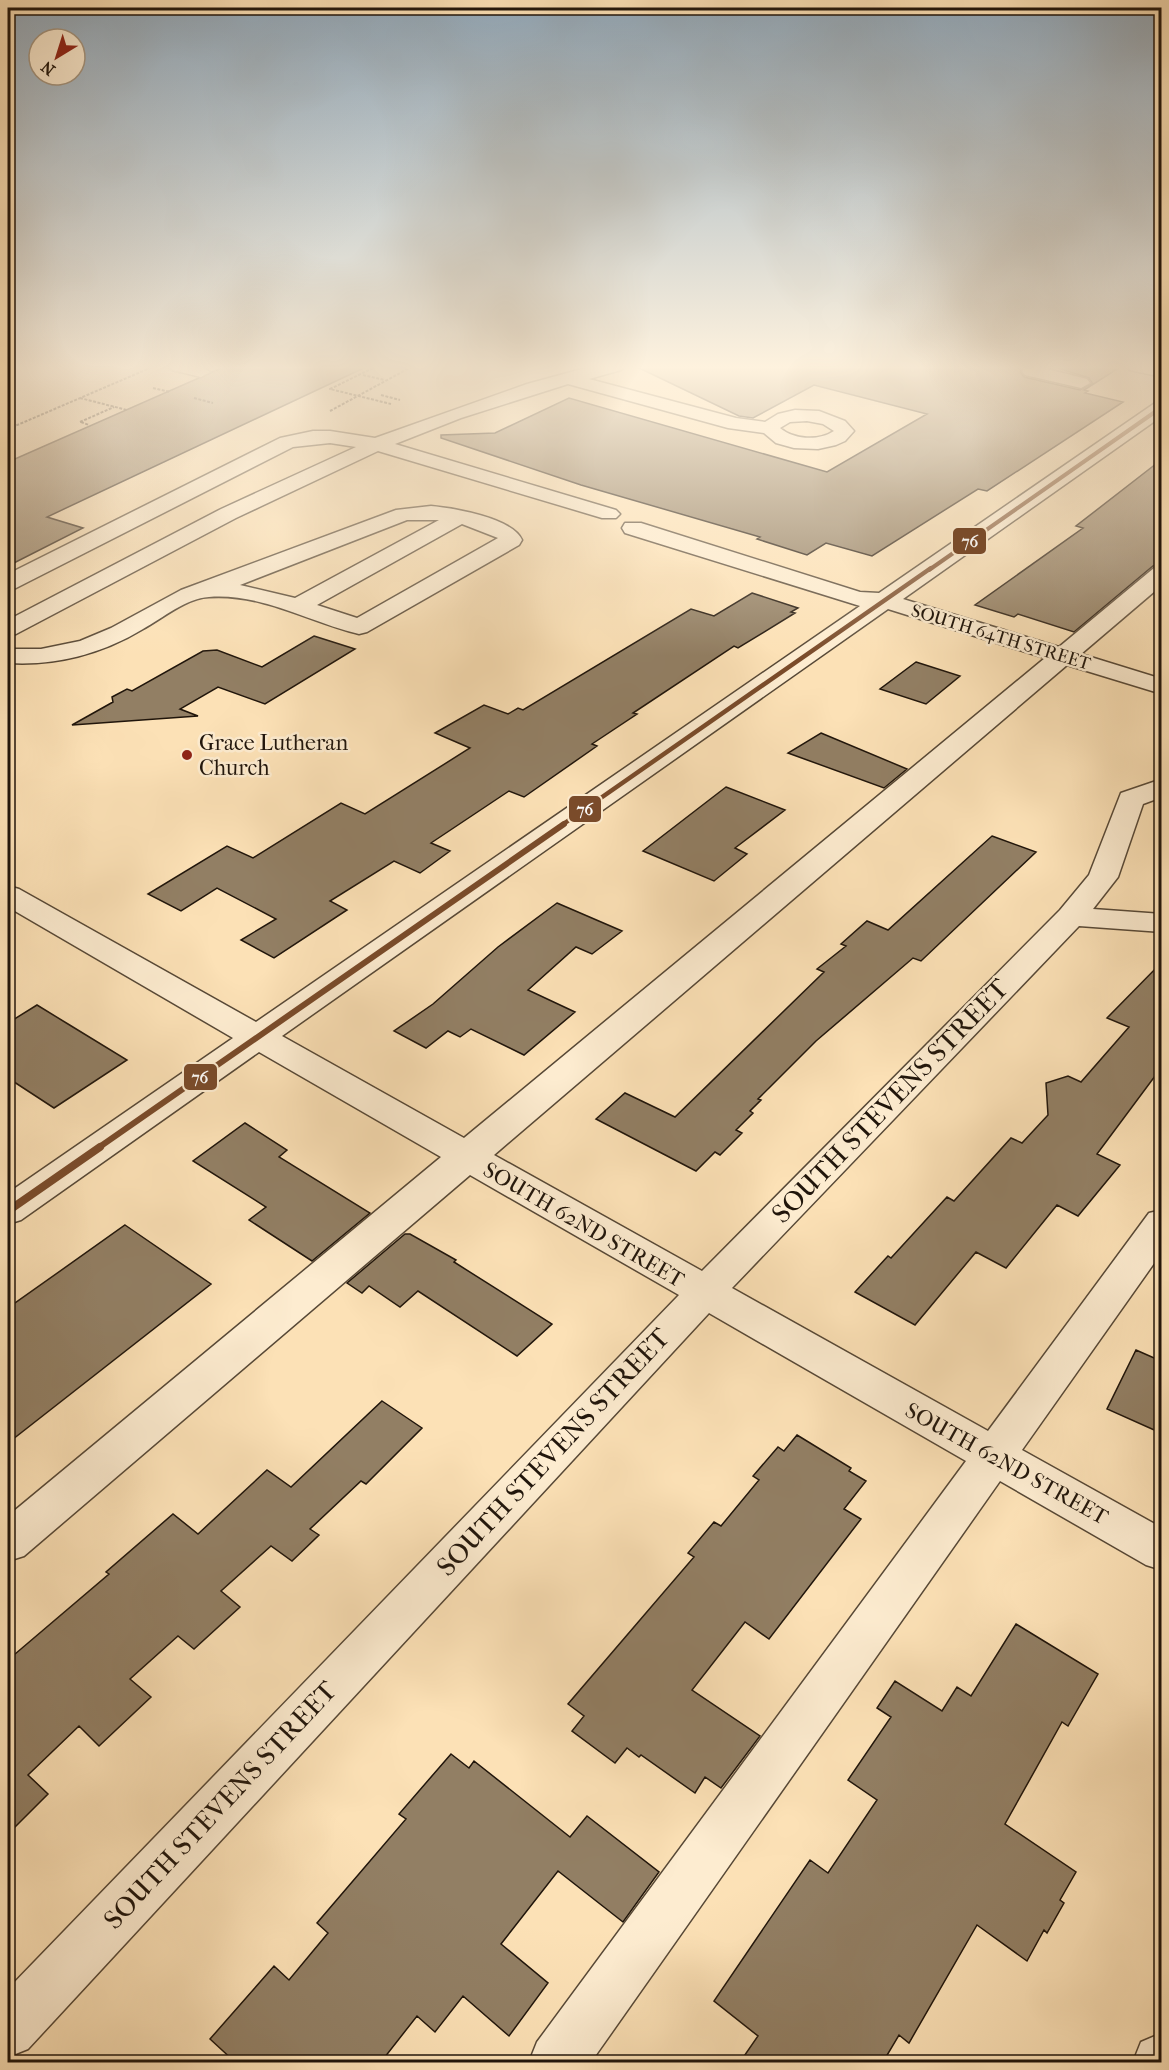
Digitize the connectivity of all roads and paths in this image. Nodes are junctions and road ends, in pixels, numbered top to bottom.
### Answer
1 (246, 463) edge
2 (334, 463) edge
3 (436, 463) edge
4 (1086, 463) edge
5 (609, 514) dead end
6 (461, 516) junction
7 (633, 528) dead end
8 (1161, 573) edge
9 (8, 583) edge
10 (207, 590) junction
11 (883, 600) junction
12 (296, 607) junction
13 (8, 629) edge
14 (8, 656) edge
15 (1062, 656) junction
16 (1161, 687) edge
17 (1161, 788) edge
18 (11, 901) edge
19 (1071, 916) junction
20 (1161, 923) edge
21 (256, 1036) junction
22 (466, 1157) junction
23 (8, 1211) edge
24 (1161, 1223) edge
25 (704, 1293) junction
26 (994, 1456) junction
27 (8, 1542) edge
28 (1161, 1551) edge
29 (8, 2029) edge
30 (557, 2062) edge

1 - 9 street
2 - 13 street
3 - 5 street
4 - 11 street
6 - 10 street
6 - 12 street
6 - 12 street
7 - 11 street, SOUTH 64TH STREET
8 - 15 street
10 - 12 street
10 - 14 street
11 - 15 street, SOUTH 64TH STREET
11 - 21 street
15 - 16 street, SOUTH 64TH STREET
15 - 22 street
17 - 19 street, SOUTH STEVENS STREET
18 - 21 street, SOUTH 62ND STREET
19 - 20 street
19 - 25 street, SOUTH STEVENS STREET
21 - 22 street, SOUTH 62ND STREET
21 - 23 street
22 - 25 street, SOUTH 62ND STREET
22 - 27 street
24 - 26 street
25 - 26 street, SOUTH 62ND STREET
25 - 29 street, SOUTH STEVENS STREET
26 - 28 street, SOUTH 62ND STREET
26 - 30 street

